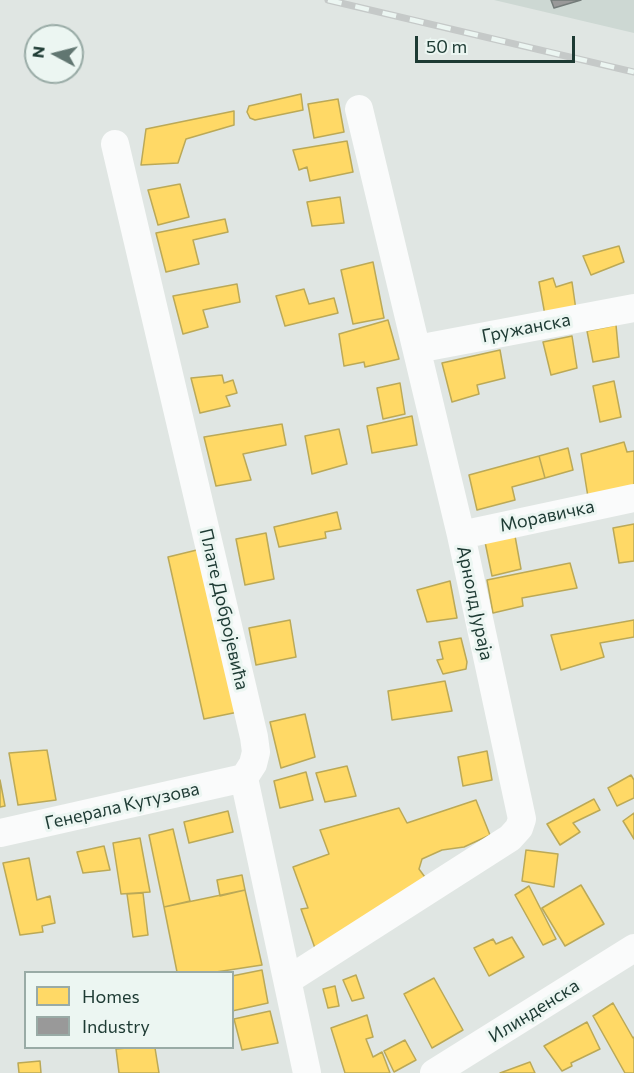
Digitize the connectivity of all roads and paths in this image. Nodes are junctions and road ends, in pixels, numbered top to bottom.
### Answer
1 (359, 109) dead end
2 (115, 144) dead end
3 (634, 308) edge
4 (417, 349) junction
5 (634, 498) edge
6 (461, 535) junction
7 (243, 778) junction
8 (0, 833) edge
9 (634, 948) edge
10 (288, 980) junction
11 (307, 1073) edge
12 (434, 1073) edge

1 - 4 street, Арнолд Јураја
2 - 7 street, Плате Добројевића
3 - 4 street, Гружанска
4 - 6 street, Арнолд Јураја
5 - 6 street, Моравичка
6 - 10 street, Арнолд Јураја
7 - 8 street, Генерала Кутузова
7 - 10 street
9 - 12 street, Илинденска
10 - 11 street

